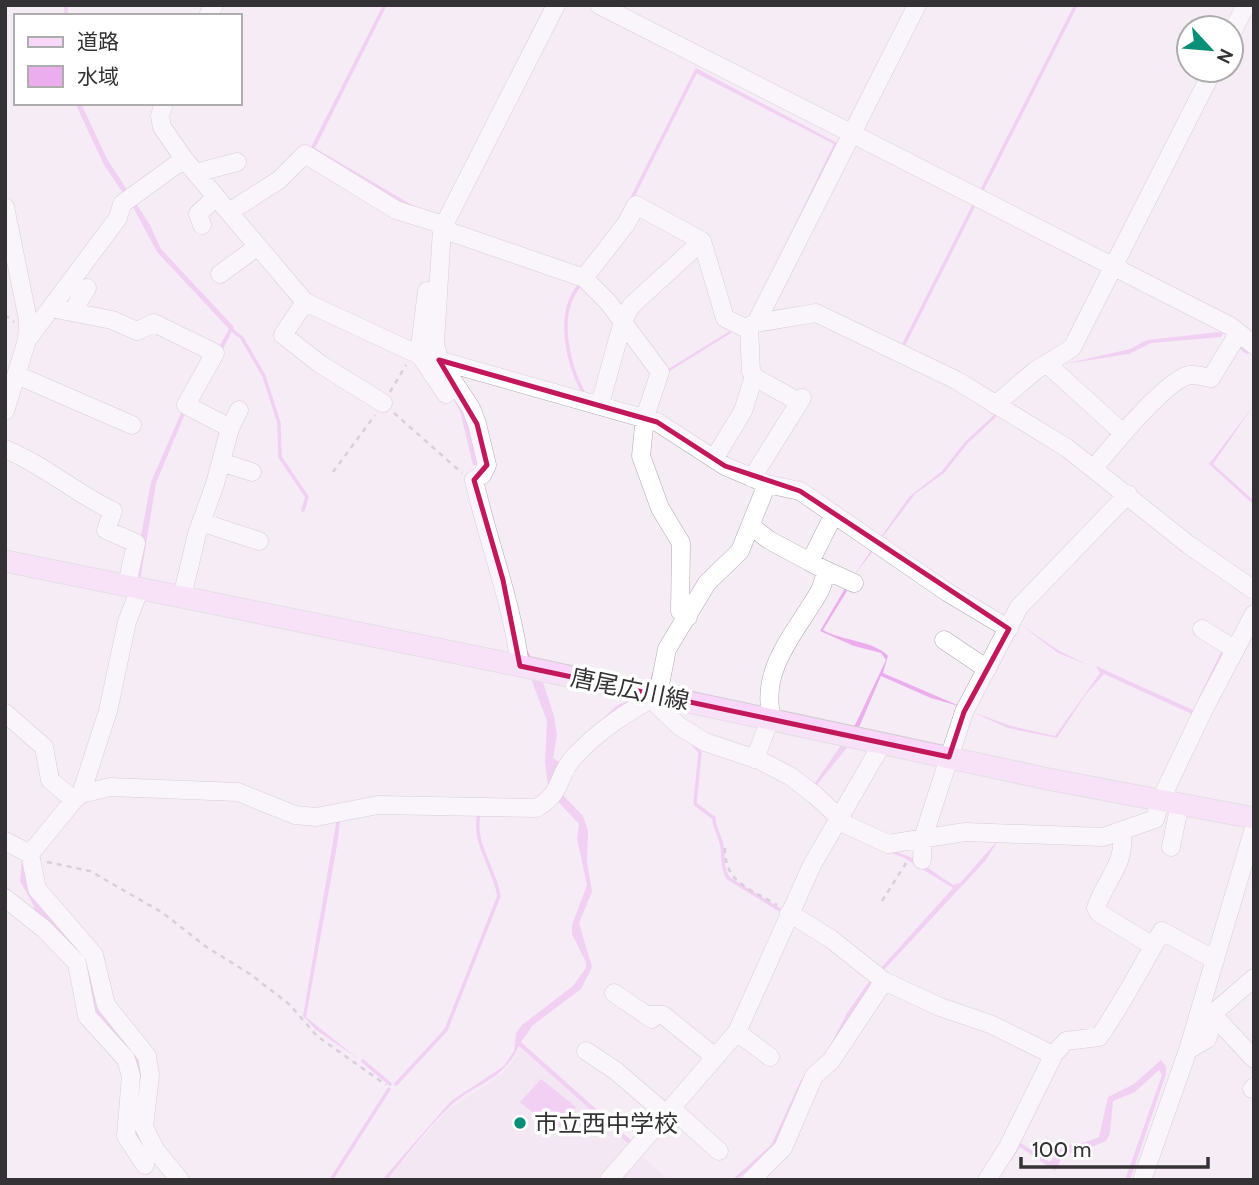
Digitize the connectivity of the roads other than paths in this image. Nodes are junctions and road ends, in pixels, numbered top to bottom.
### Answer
1 (556, 5) edge
2 (599, 5) edge
3 (917, 5) edge
4 (1206, 84) edge
5 (163, 105) edge
6 (851, 134) junction
7 (237, 162) dead end
8 (190, 166) junction
9 (216, 197) junction
10 (5, 207) edge
11 (229, 212) junction
12 (202, 225) dead end
13 (439, 226) junction
14 (702, 241) junction
15 (257, 247) junction
16 (1114, 267) junction
17 (220, 274) dead end
18 (584, 278) junction
19 (87, 288) dead end
20 (305, 302) junction
21 (51, 308) junction
22 (72, 312) junction
23 (623, 321) junction
24 (753, 324) junction
25 (1238, 334) junction
26 (27, 340) junction
27 (1254, 345) edge
28 (419, 354) junction
29 (439, 360) junction
30 (1047, 364) junction
31 (17, 375) junction
32 (754, 376) junction
33 (446, 394) dead end
34 (664, 398) dead end
35 (383, 403) road end
36 (600, 404) junction
37 (995, 405) junction
38 (239, 410) dead end
39 (5, 411) edge
40 (650, 419) junction
41 (132, 425) dead end
42 (230, 428) junction
43 (1123, 432) junction
44 (5, 449) edge
45 (714, 459) junction
46 (221, 462) junction
47 (1094, 468) junction
48 (252, 472) dead end
49 (760, 481) junction
50 (1128, 494) junction
51 (834, 514) junction
52 (201, 522) junction
53 (751, 526) junction
54 (259, 541) dead end
55 (5, 561) edge
56 (818, 566) junction
57 (854, 583) dead end
58 (133, 587) junction
59 (1254, 590) edge
60 (182, 597) junction
61 (1254, 614) edge
62 (688, 617) junction
63 (1009, 629) junction
64 (1202, 629) dead end
65 (944, 640) dead end
66 (1234, 649) junction
67 (528, 667) junction
68 (987, 669) junction
69 (651, 695) junction
70 (5, 713) edge
71 (771, 719) junction
72 (882, 744) junction
73 (949, 757) junction
74 (755, 759) junction
75 (78, 797) junction
76 (1170, 802) junction
77 (1254, 818) edge
78 (840, 825) junction
79 (1254, 828) edge
80 (1121, 831) junction
81 (5, 841) edge
82 (1171, 847) dead end
83 (916, 851) junction
84 (30, 856) junction
85 (5, 898) edge
86 (789, 913) junction
87 (1153, 946) junction
88 (80, 954) junction
89 (1214, 960) junction
90 (1254, 978) edge
91 (884, 981) junction
92 (614, 993) dead end
93 (1215, 1017) junction
94 (737, 1032) junction
95 (1188, 1050) junction
96 (586, 1051) dead end
97 (1053, 1055) junction
98 (715, 1057) junction
99 (770, 1057) dead end
100 (1254, 1059) edge
101 (668, 1111) junction
102 (719, 1151) dead end
103 (146, 1165) edge
104 (180, 1180) edge
105 (609, 1180) edge
106 (751, 1180) edge
107 (987, 1180) edge
108 (1142, 1180) edge

1 - 13 street
2 - 6 street
3 - 6 street
4 - 16 street
5 - 8 street
6 - 16 street
6 - 24 street
7 - 8 street
8 - 9 street
8 - 21 street
9 - 11 street
9 - 12 street
10 - 26 street
11 - 13 street
11 - 15 street
13 - 18 street
13 - 28 street
13 - 29 street
14 - 18 street
14 - 23 street
14 - 24 street
15 - 17 street
15 - 20 street
16 - 25 street
16 - 30 street
18 - 23 street
19 - 22 street
20 - 28 street
20 - 35 street
21 - 22 street
21 - 26 street
22 - 42 street
23 - 36 street
23 - 40 street
24 - 32 street
24 - 37 street
25 - 27 street
25 - 43 street
26 - 31 street
28 - 29 street
28 - 33 street
29 - 36 street
29 - 67 street
30 - 37 street
30 - 43 street
31 - 39 street
31 - 41 street
32 - 45 street
32 - 49 street
34 - 40 street
36 - 40 street
37 - 47 street
38 - 42 street
40 - 45 street
40 - 62 street
42 - 46 street
43 - 47 street
44 - 58 street
45 - 49 street
46 - 48 street
46 - 52 street
47 - 50 street
49 - 51 street
49 - 53 street
50 - 59 street
50 - 63 street
51 - 56 street
51 - 63 street
52 - 54 street
52 - 60 street
53 - 56 street
53 - 62 street
55 - 58 main road, 唐尾広川線
56 - 57 street
56 - 71 street
58 - 60 main road, 唐尾広川線
58 - 75 street
60 - 67 main road, 唐尾広川線
61 - 66 street
62 - 69 street
63 - 68 street
64 - 66 street
65 - 68 street
66 - 76 street
67 - 69 main road, 唐尾広川線
68 - 73 street
69 - 71 main road, 唐尾広川線
69 - 74 street
69 - 75 street
70 - 75 street
71 - 72 main road, 唐尾広川線
71 - 74 street
72 - 73 main road, 唐尾広川線
72 - 78 street
73 - 76 main road, 唐尾広川線
73 - 83 street
74 - 78 street
75 - 84 street
76 - 77 main road, 唐尾広川線
76 - 80 street
76 - 82 street
78 - 83 street
78 - 86 street
79 - 89 street
80 - 83 street
80 - 87 street
81 - 84 street
84 - 88 street
85 - 88 street
86 - 91 street
86 - 94 street
87 - 89 street
87 - 97 street
88 - 103 street
89 - 95 street
90 - 93 street
91 - 97 street
91 - 106 street
92 - 98 street
93 - 95 street
93 - 100 street
94 - 98 street
94 - 99 street
95 - 108 street
96 - 101 street
97 - 107 street
98 - 101 street
101 - 102 street
101 - 105 street
103 - 104 street

